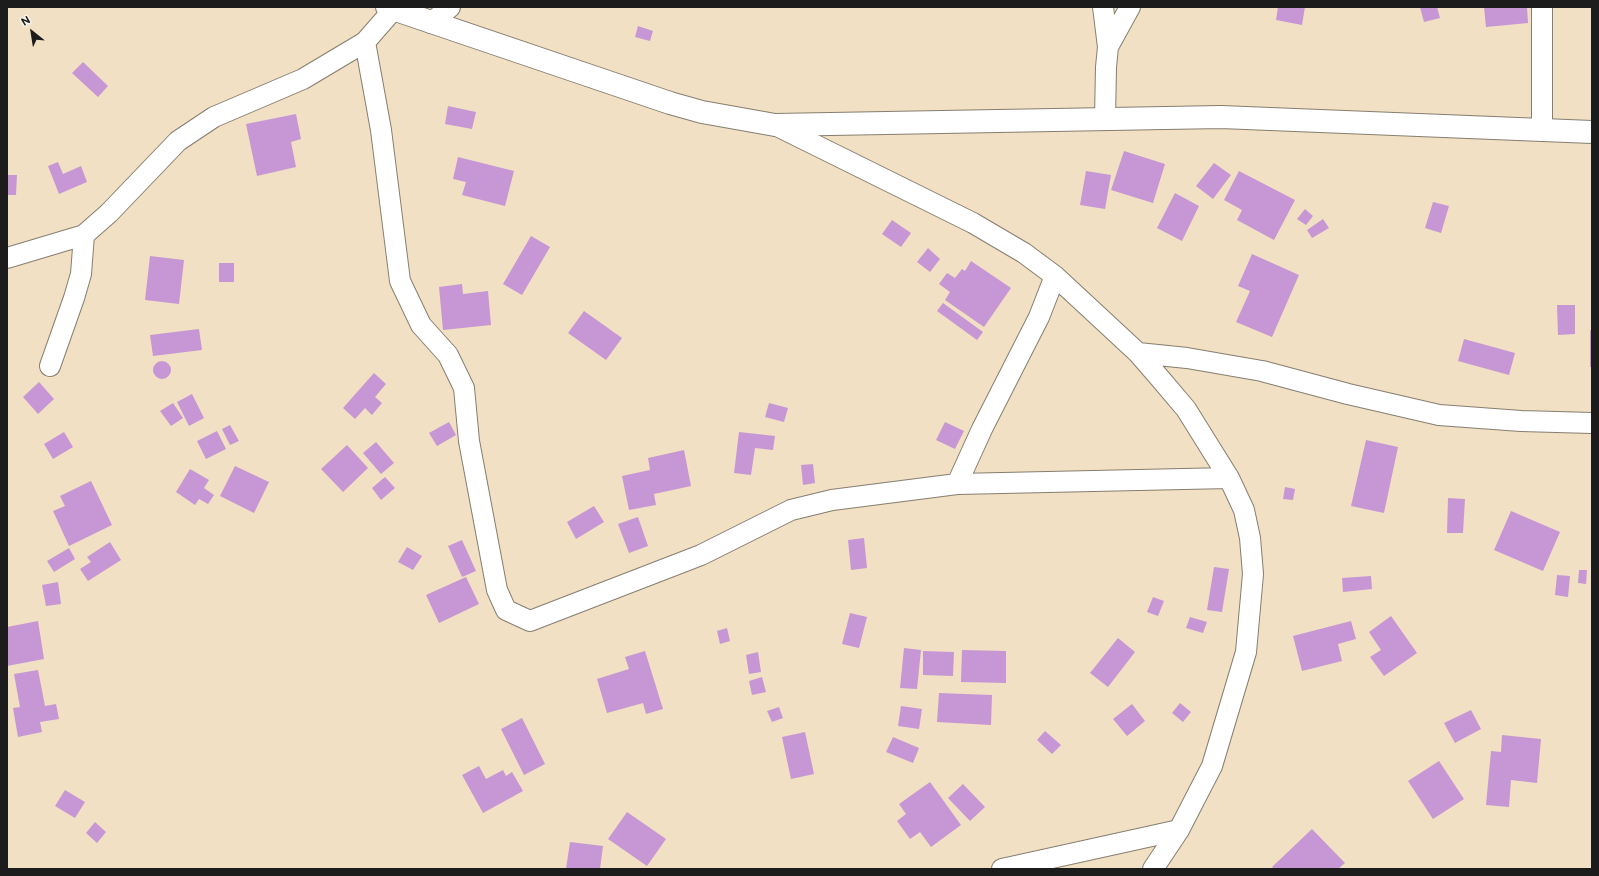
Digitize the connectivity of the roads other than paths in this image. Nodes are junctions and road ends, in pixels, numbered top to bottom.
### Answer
1 (450, 7) edge
2 (1103, 7) edge
3 (1130, 7) edge
4 (1542, 7) edge
5 (390, 8) edge
6 (431, 23) junction
7 (365, 42) junction
8 (1108, 47) junction
9 (1105, 119) junction
10 (775, 125) junction
11 (1542, 130) junction
12 (1592, 132) edge
13 (84, 235) junction
14 (7, 258) edge
15 (1055, 276) junction
16 (1138, 353) junction
17 (50, 366) dead end
18 (1592, 422) edge
19 (1229, 478) junction
20 (957, 484) junction
21 (1179, 830) junction
22 (1002, 869) edge
23 (1153, 869) edge

1 - 6 street
2 - 8 street
3 - 8 street
4 - 11 street
5 - 6 street
5 - 7 street
6 - 10 street
7 - 13 street
7 - 20 street
8 - 9 street
9 - 10 street
9 - 11 street
10 - 15 street
11 - 12 street
13 - 14 street
13 - 17 street
15 - 16 street
15 - 20 street
16 - 18 street
16 - 19 street
19 - 20 street
19 - 21 street
21 - 22 street
21 - 23 street

